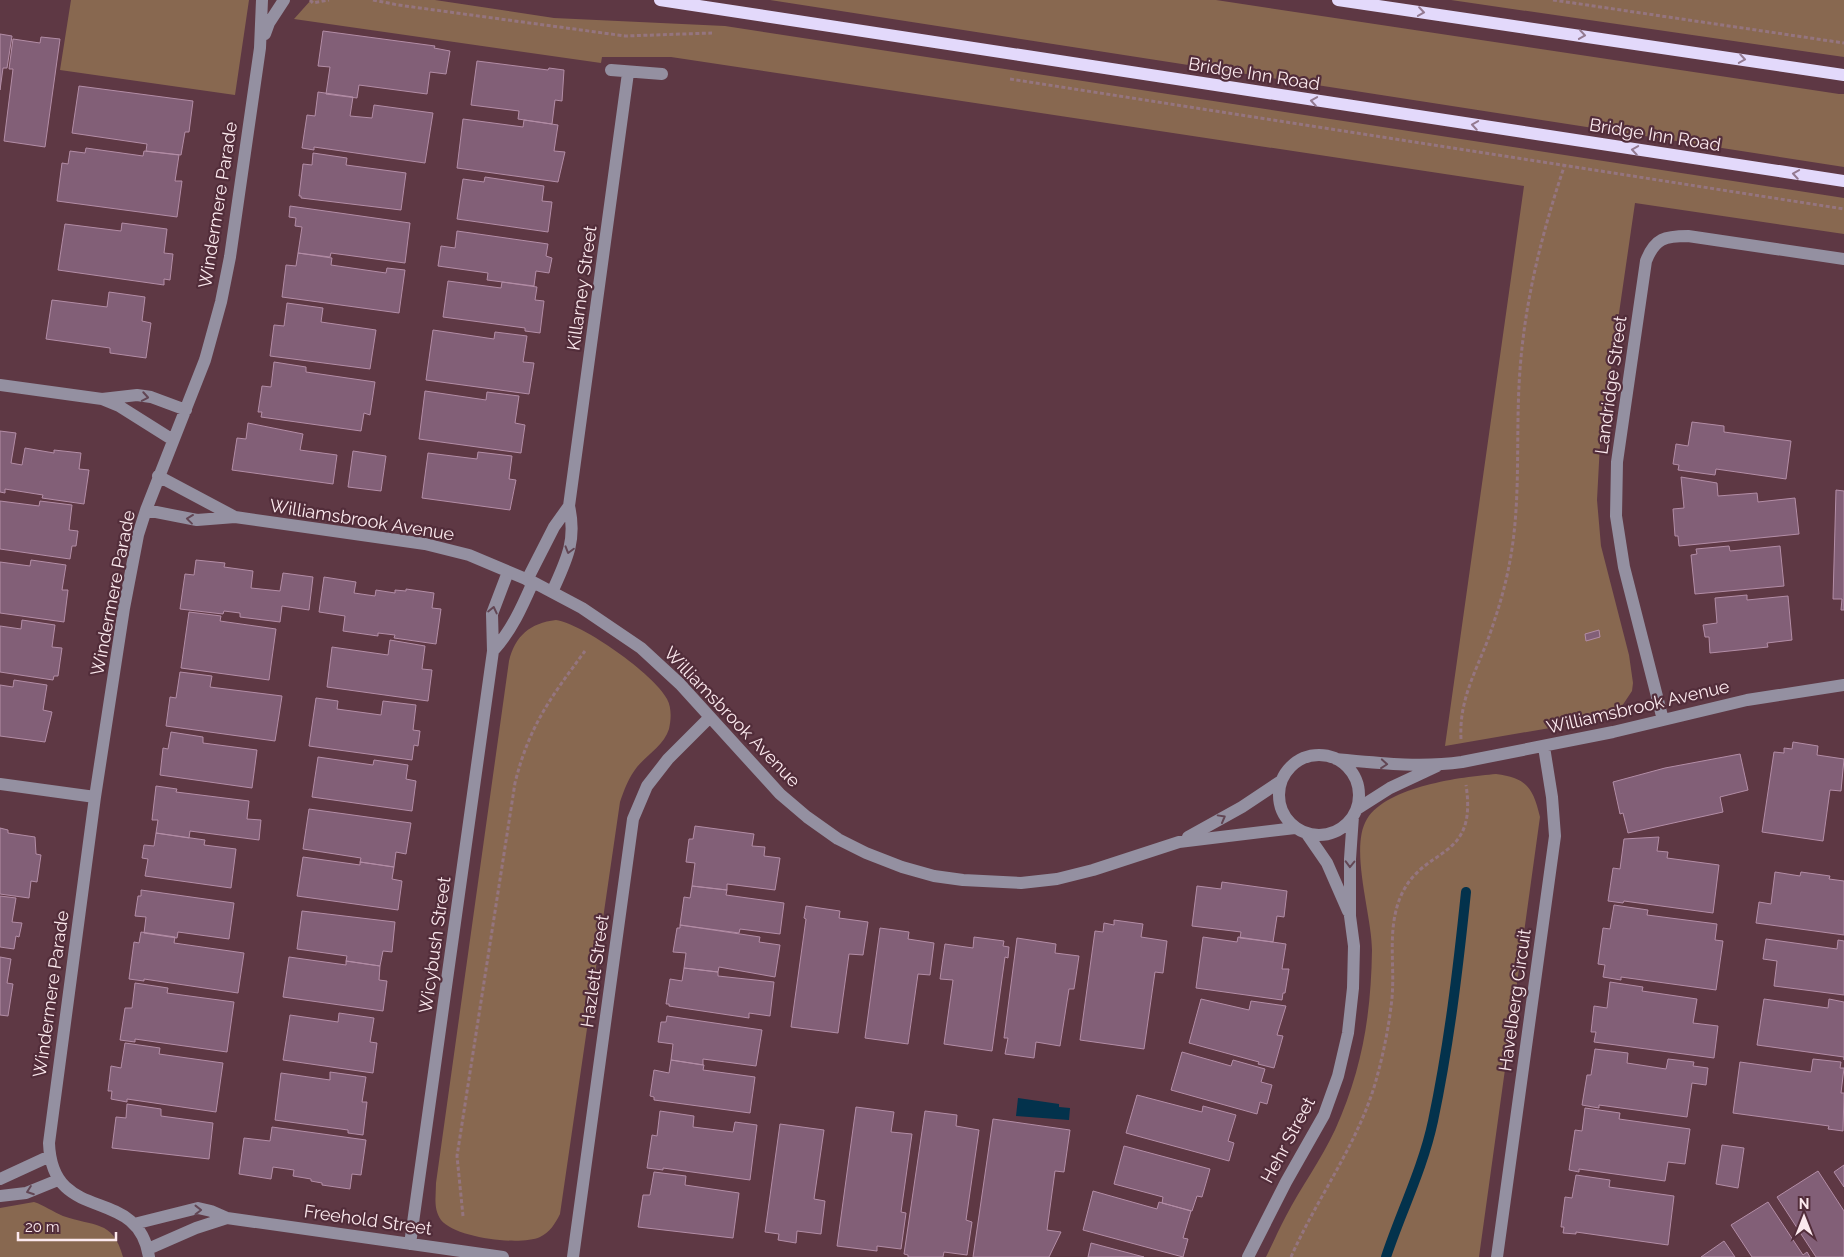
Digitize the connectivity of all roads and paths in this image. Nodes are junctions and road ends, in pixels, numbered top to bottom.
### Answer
1 (262, 0) edge
2 (284, 0) edge
3 (310, 0) edge
4 (329, 0) edge
5 (373, 0) edge
6 (660, 0) edge
7 (1338, 0) edge
8 (1552, 0) edge
9 (715, 33) dead end
10 (1844, 43) edge
11 (260, 48) junction
12 (611, 70) dead end
13 (628, 73) junction
14 (662, 74) dead end
15 (1844, 75) edge
16 (1007, 79) dead end
17 (1564, 167) junction
18 (1844, 181) edge
19 (1844, 210) edge
20 (1844, 259) edge
21 (0, 385) edge
22 (102, 399) junction
23 (186, 410) junction
24 (173, 440) junction
25 (158, 476) junction
26 (569, 506) junction
27 (146, 510) junction
28 (235, 517) junction
29 (508, 572) junction
30 (530, 581) junction
31 (552, 592) junction
32 (493, 651) junction
33 (585, 651) dead end
34 (1844, 685) edge
35 (710, 717) junction
36 (1663, 720) junction
37 (1544, 747) junction
38 (1336, 759) junction
39 (1462, 762) junction
40 (1439, 765) junction
41 (1281, 781) junction
42 (0, 784) edge
43 (95, 797) junction
44 (1355, 812) junction
45 (1295, 828) junction
46 (1307, 834) junction
47 (1179, 842) junction
48 (1350, 916) junction
49 (50, 1156) junction
50 (0, 1179) edge
51 (58, 1180) junction
52 (0, 1196) edge
53 (463, 1216) dead end
54 (227, 1218) junction
55 (134, 1224) junction
56 (410, 1244) junction
57 (149, 1253) edge
58 (503, 1257) edge
59 (573, 1257) edge
60 (1248, 1257) edge
61 (1291, 1257) edge
62 (1497, 1257) edge

1 - 11 street, Windermere Parade
2 - 11 street, Windermere Parade
3 - 4 path
5 - 9 path
18 -> 6 main road, Bridge Inn Road
7 -> 15 main road
8 - 10 path
11 - 23 street, Windermere Parade
12 - 13 street
13 - 14 street
13 - 26 street, Killarney Street
16 - 17 path
17 - 19 path
17 - 39 path
20 - 36 street, Landridge Street
21 - 22 street
22 -> 23 street
22 - 24 street
23 - 24 street, Windermere Parade
24 - 25 street, Windermere Parade
25 - 27 street, Windermere Parade
25 - 28 street, Williamsbrook Avenue
26 - 30 street, Killarney Street
26 -> 31 street, Killarney Street
28 -> 27 street, Williamsbrook Avenue
27 - 43 street, Windermere Parade
28 - 29 street, Williamsbrook Avenue
29 - 30 street, Williamsbrook Avenue
32 -> 29 street, Wicybush Street
30 - 31 street, Williamsbrook Avenue
30 - 32 street
31 - 35 street, Williamsbrook Avenue
32 - 56 street, Wicybush Street
33 - 53 path
34 - 36 street, Williamsbrook Avenue
35 - 47 street, Williamsbrook Avenue
35 - 59 street, Hazlett Street
36 - 37 street, Williamsbrook Avenue
37 - 39 street, Williamsbrook Avenue
37 - 62 street, Havelberg Circuit
38 -> 40 street, Williamsbrook Avenue
38 - 41 street
38 - 44 street
39 - 40 street, Williamsbrook Avenue
39 - 61 path
40 - 44 street, Williamsbrook Avenue
41 - 45 street
47 -> 41 street, Williamsbrook Avenue
42 - 43 street
43 - 49 street, Windermere Parade
44 - 46 street
44 -> 48 street, Hehr Street
45 - 46 street
45 - 47 street, Williamsbrook Avenue
46 - 48 street, Hehr Street
48 - 60 street, Hehr Street
49 - 50 street
49 - 51 street
51 -> 52 street
51 - 55 street, Freehold Street
55 -> 54 street, Freehold Street
54 - 56 street, Freehold Street
54 - 57 street, Freehold Street
55 - 57 street, Freehold Street
56 - 58 street, Freehold Street

